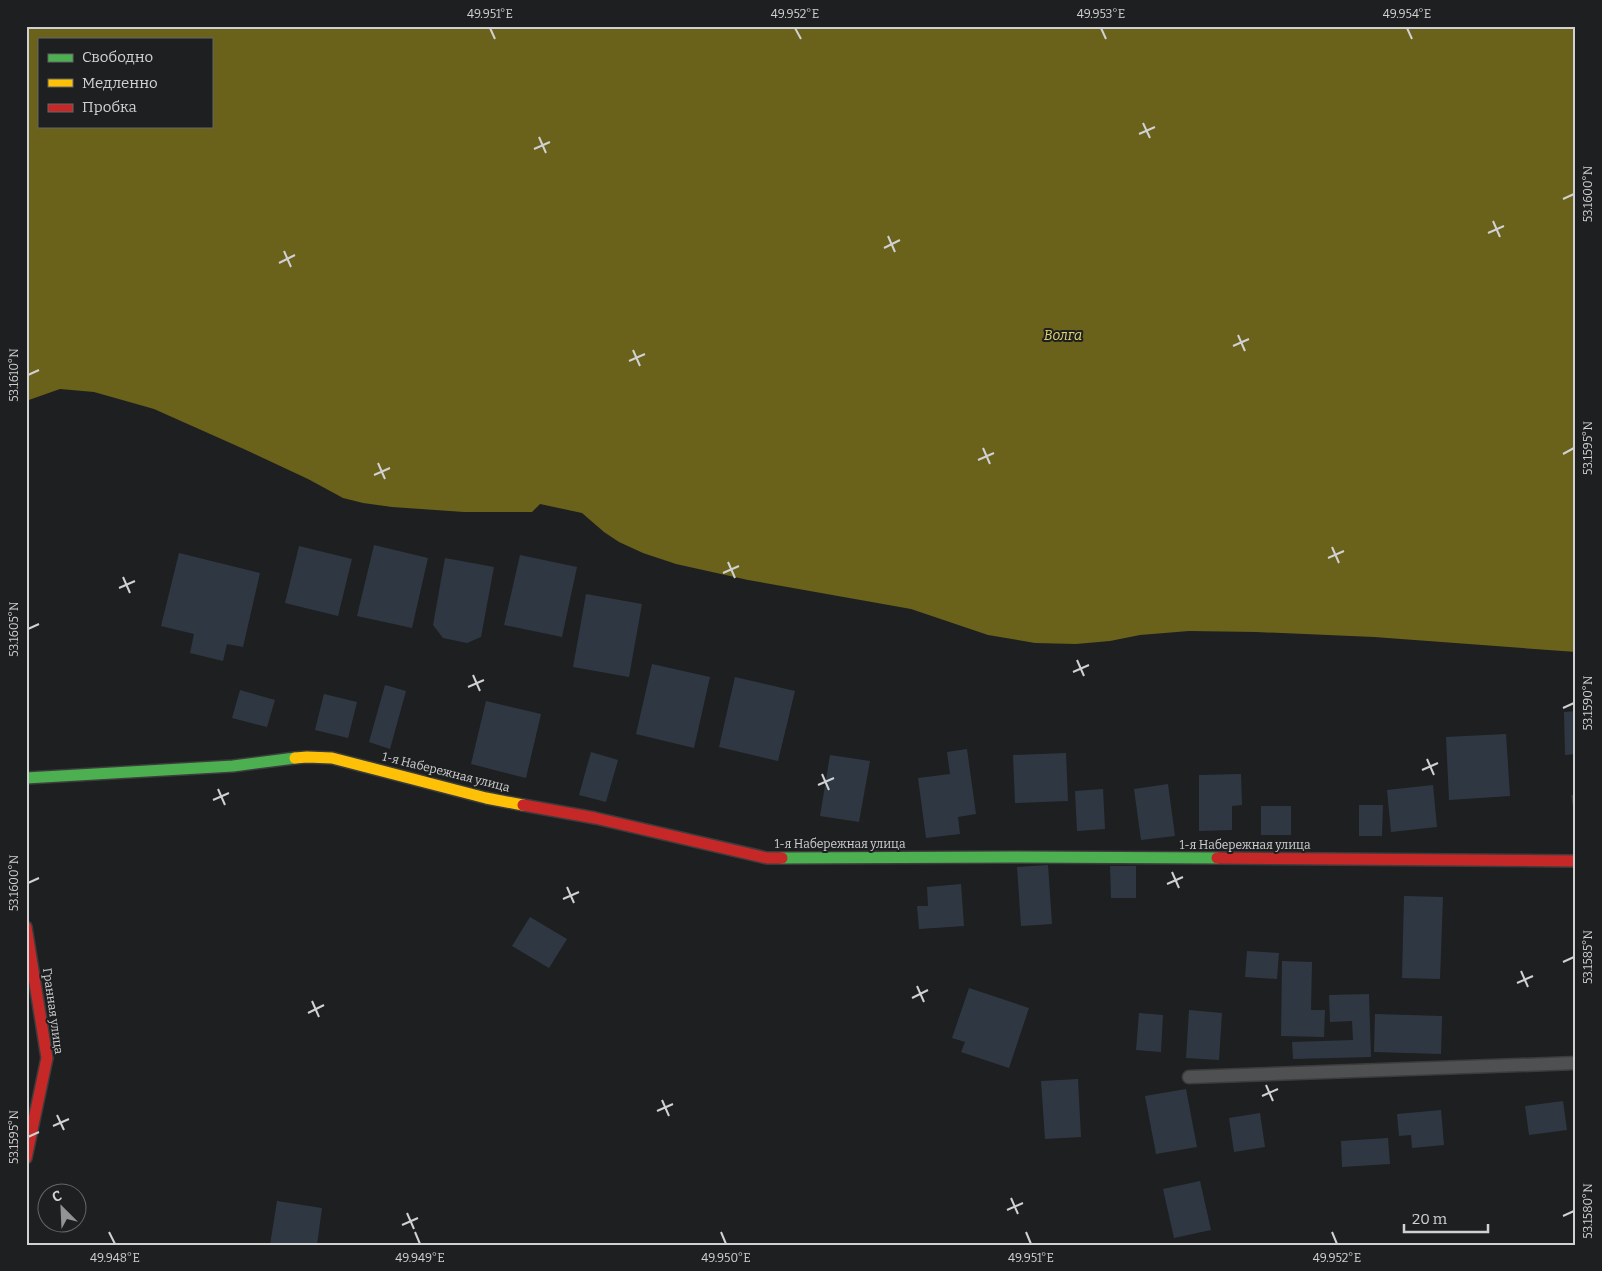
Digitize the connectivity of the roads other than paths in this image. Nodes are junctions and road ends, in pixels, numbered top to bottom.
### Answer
1 (26, 778) edge
2 (1576, 861) edge
3 (26, 927) edge
4 (1576, 1063) edge
5 (1189, 1077) dead end
6 (26, 1158) edge

1 - 2 street, 1-я Набережная улица
3 - 6 street, Гранная улица
4 - 5 lane

